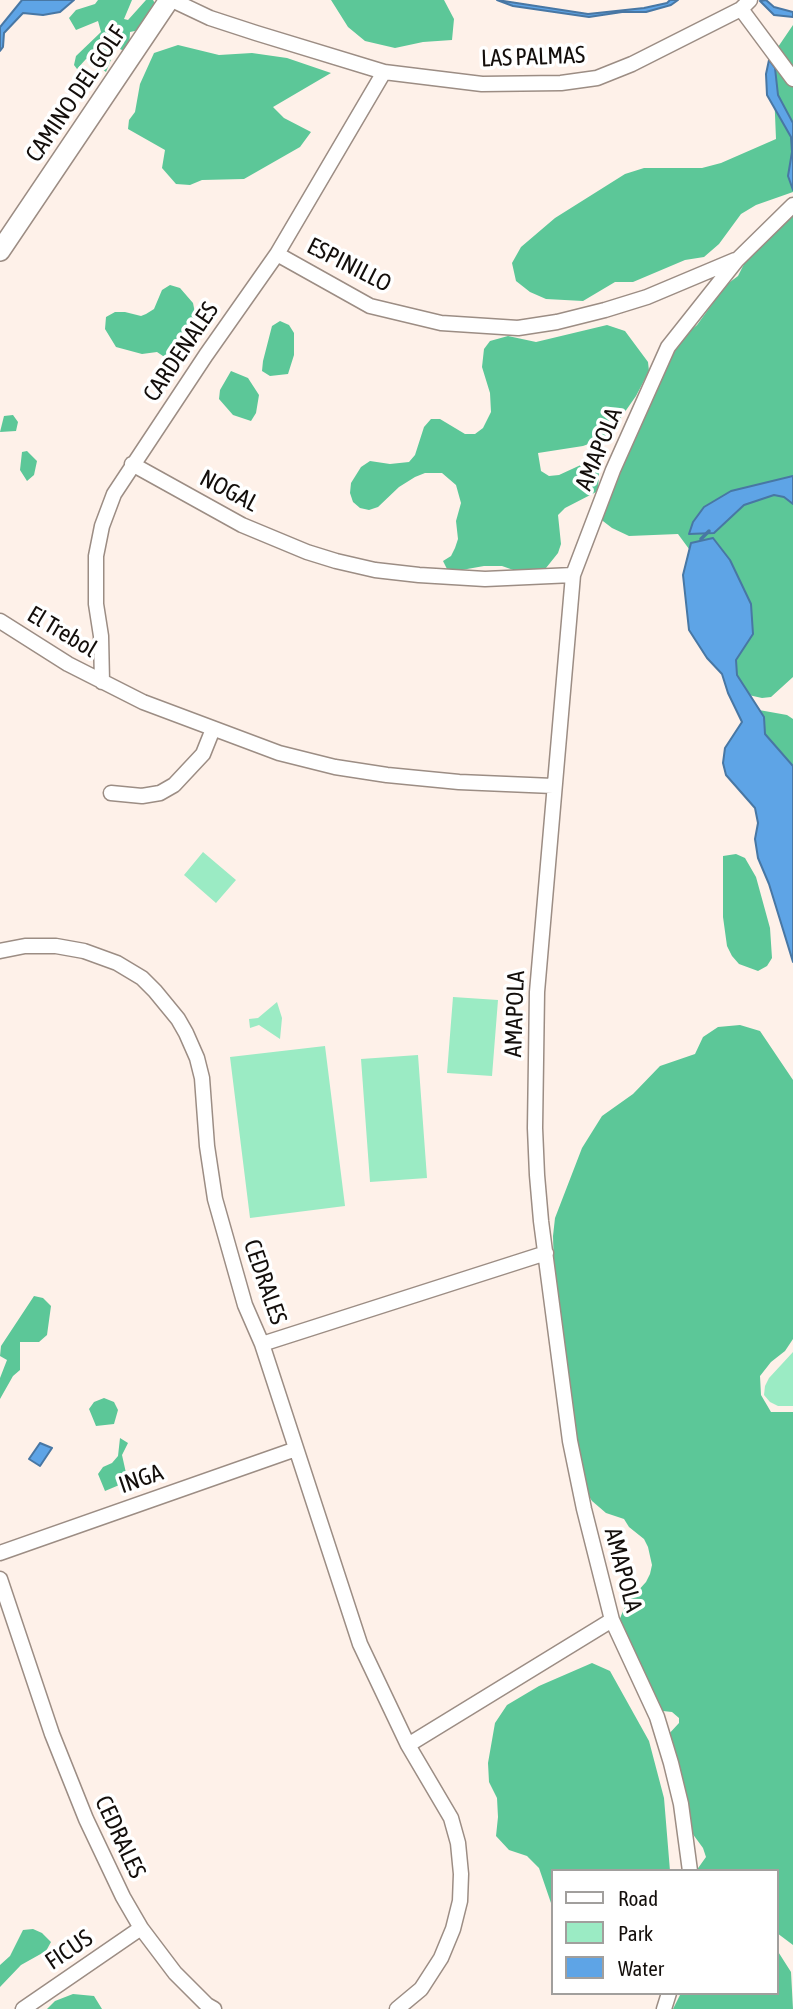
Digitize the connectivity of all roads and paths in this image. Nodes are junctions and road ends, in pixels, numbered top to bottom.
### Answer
1 (170, 0) edge
2 (745, 4) edge
3 (384, 72) junction
4 (793, 79) edge
5 (793, 205) edge
6 (0, 251) edge
7 (278, 254) junction
8 (737, 260) junction
9 (132, 464) junction
10 (573, 575) junction
11 (0, 621) edge
12 (102, 682) junction
13 (212, 729) junction
14 (553, 786) junction
15 (111, 793) dead end
16 (0, 951) edge
17 (545, 1253) junction
18 (262, 1344) junction
19 (296, 1449) junction
20 (0, 1553) edge
21 (0, 1579) edge
22 (612, 1620) junction
23 (408, 1745) junction
24 (690, 1869) edge
25 (141, 1928) junction
26 (23, 2009) edge
27 (214, 2009) edge
28 (397, 2009) edge

1 - 3 street
1 - 6 street, CAMINO DEL GOLF
2 - 3 street, LAS PALMAS
2 - 4 street
3 - 7 street, CARDENALES
5 - 8 street, AMAPOLA
7 - 8 street, ESPINILLO
7 - 9 street, CARDENALES
8 - 10 street, AMAPOLA
9 - 10 street, NOGAL
9 - 12 street, CARDENALES
10 - 14 street, AMAPOLA
11 - 12 street, El Trebol
12 - 13 street, El Trebol
13 - 14 street, El Trebol
13 - 15 street
14 - 17 street, AMAPOLA
16 - 18 street, CEDRALES
17 - 18 street
17 - 22 street, AMAPOLA
18 - 19 street, CEDRALES
19 - 20 street, INGA
19 - 23 street, CEDRALES
21 - 25 street, CEDRALES
22 - 23 street
22 - 24 street, AMAPOLA
23 - 28 street, CEDRALES
25 - 26 street, FICUS
25 - 27 street, CEDRALES

